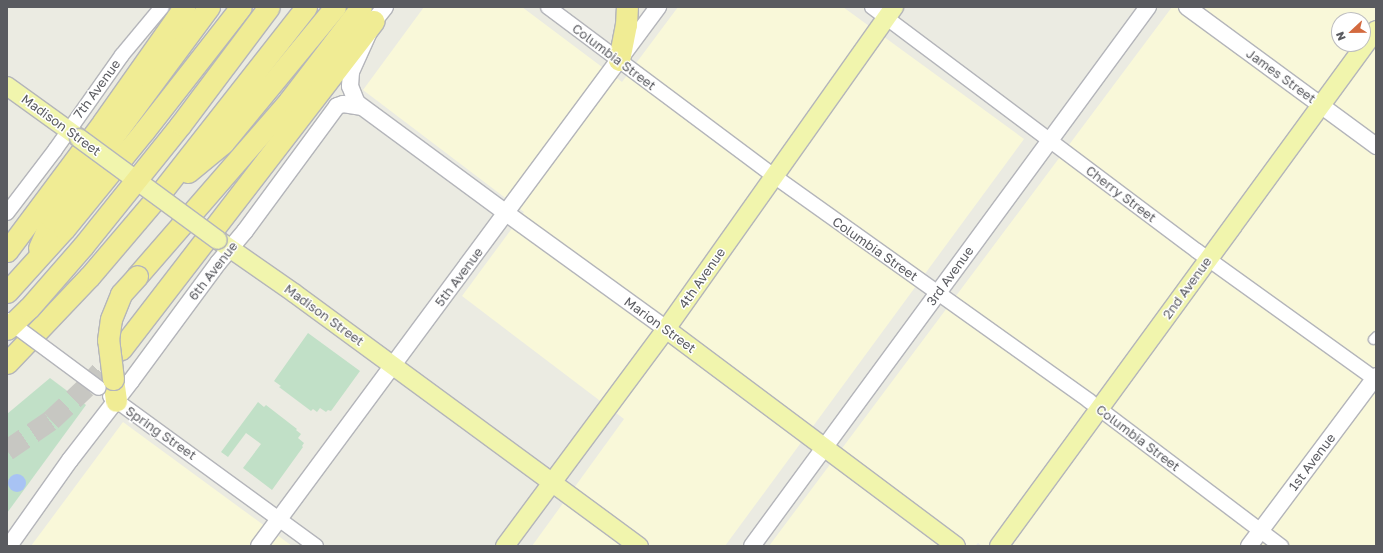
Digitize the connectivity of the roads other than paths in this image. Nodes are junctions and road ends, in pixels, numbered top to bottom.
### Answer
1 (162, 7) edge
2 (184, 7) edge
3 (209, 7) edge
4 (241, 7) edge
5 (269, 7) edge
6 (306, 7) edge
7 (335, 7) edge
8 (548, 7) edge
9 (627, 7) edge
10 (658, 7) edge
11 (872, 7) edge
12 (1148, 7) edge
13 (1187, 7) edge
14 (374, 12) edge
15 (890, 12) edge
16 (1376, 30) edge
17 (619, 60) junction
18 (7, 86) edge
19 (1321, 106) junction
20 (361, 107) junction
21 (74, 134) junction
22 (1050, 141) junction
23 (1376, 146) edge
24 (774, 176) junction
25 (158, 196) junction
26 (7, 213) edge
27 (506, 214) junction
28 (224, 244) junction
29 (7, 251) edge
30 (1208, 260) junction
31 (30, 268) junction
32 (7, 292) edge
33 (938, 293) junction
34 (7, 320) edge
35 (7, 329) edge
36 (666, 329) junction
37 (122, 348) tunnel mouth
38 (7, 362) edge
39 (393, 365) junction
40 (1375, 372) edge
41 (106, 383) junction
42 (116, 400) junction
43 (1099, 408) junction
44 (826, 448) junction
45 (552, 481) junction
46 (279, 519) junction
47 (1261, 531) junction
48 (9, 546) edge
49 (259, 546) edge
50 (316, 546) edge
51 (505, 546) edge
52 (639, 546) edge
53 (752, 546) edge
54 (956, 546) edge
55 (999, 546) edge
56 (1250, 546) edge
57 (1281, 546) edge

1 - 21 street, 7th Avenue
2 - 29 highway
3 - 31 highway
4 - 31 highway
5 - 35 highway, bridge
6 - 25 highway
7 - 25 highway
8 - 17 street, Columbia Street
9 - 17 highway
10 - 17 main road, 5th Avenue
11 - 15 street, Cherry Street
12 - 22 main road, 3rd Avenue
13 - 19 main road, James Street
14 - 20 main road
14 - 37 highway
14 - 41 highway, bridge
15 - 22 street, Cherry Street
15 - 24 main road, 4th Avenue
16 - 19 main road, 2nd Avenue
17 - 24 street, Columbia Street
17 - 27 main road, 5th Avenue
18 - 21 main road, Madison Street
19 - 23 main road, James Street
19 - 30 main road, 2nd Avenue
20 - 27 main road, Marion Street
20 - 28 main road, 6th Avenue
21 - 26 street, 7th Avenue
21 - 28 main road, Madison Street, bridge
22 - 30 street, Cherry Street
22 - 33 main road, 3rd Avenue
24 - 33 street, Columbia Street
24 - 36 main road, 4th Avenue
25 - 38 highway
27 - 36 main road, Marion Street
27 - 39 main road, 5th Avenue
28 - 39 main road, Madison Street
28 - 42 main road, 6th Avenue
30 - 40 street, Cherry Street
30 - 43 main road, 2nd Avenue
31 - 32 highway
33 - 43 street, Columbia Street
33 - 44 main road, 3rd Avenue
34 - 41 street, bridge
36 - 44 main road, Marion Street
36 - 45 main road, 4th Avenue
39 - 45 main road, Madison Street
39 - 46 main road, 5th Avenue
40 - 47 main road, 1st Avenue
41 - 42 highway
42 - 46 street, Spring Street
42 - 48 main road, 6th Avenue
43 - 47 street, Columbia Street
43 - 55 main road, 2nd Avenue
44 - 53 main road, 3rd Avenue
44 - 54 main road, Marion Street
45 - 51 main road, 4th Avenue
45 - 52 main road, Madison Street
46 - 49 main road, 5th Avenue
46 - 50 street, Spring Street
47 - 56 main road, 1st Avenue
47 - 57 street, Columbia Street

